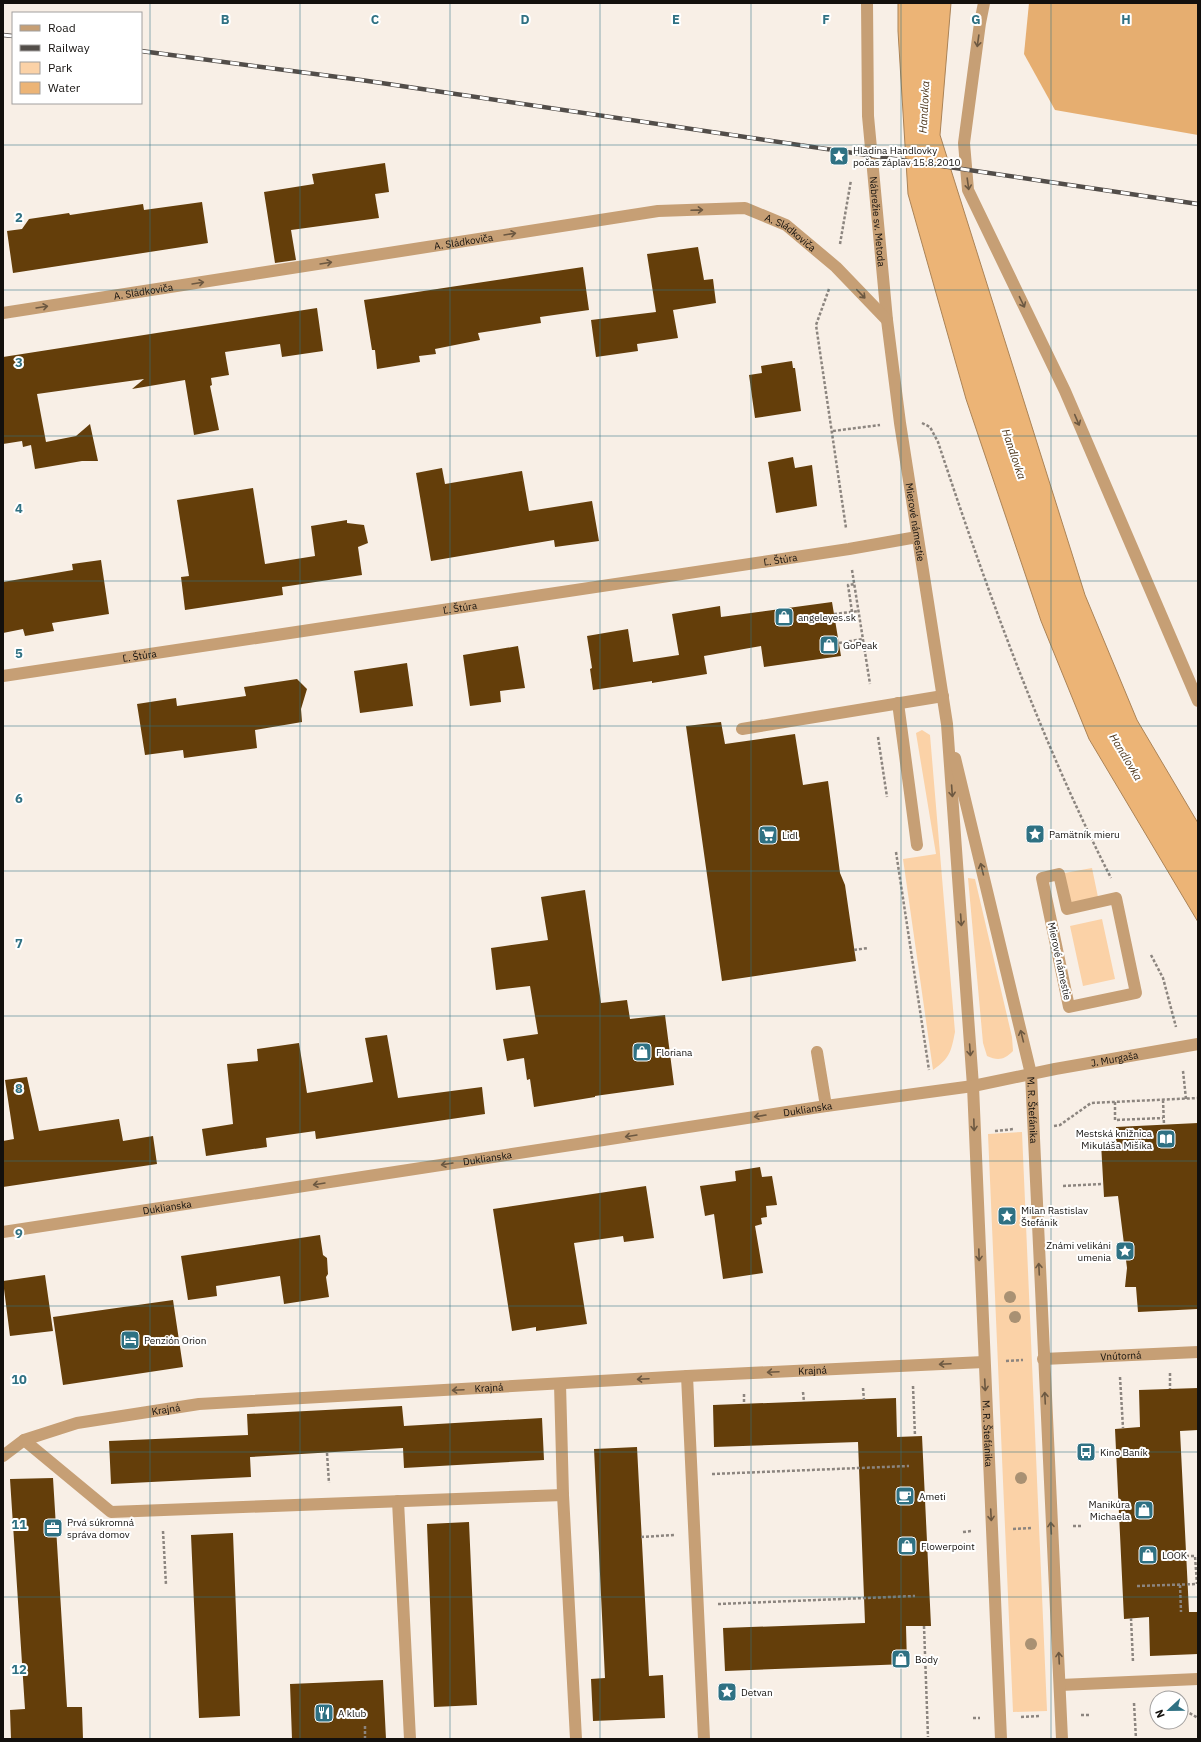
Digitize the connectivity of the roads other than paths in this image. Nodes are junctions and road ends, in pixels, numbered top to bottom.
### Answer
1 (867, 3) edge
2 (984, 3) edge
3 (3, 313) edge
4 (886, 320) junction
5 (917, 537) junction
6 (3, 676) edge
7 (943, 696) junction
8 (1198, 701) edge
9 (898, 703) junction
10 (947, 724) junction
11 (742, 729) dead end
12 (917, 845) dead end
13 (1118, 907) joint
14 (1198, 1044) edge
15 (817, 1052) dead end
16 (1031, 1074) junction
17 (973, 1086) junction
18 (826, 1106) junction
19 (3, 1232) edge
20 (1198, 1352) edge
21 (1043, 1359) junction
22 (984, 1362) junction
23 (687, 1376) junction
24 (560, 1384) junction
25 (24, 1440) junction
26 (3, 1456) edge
27 (563, 1495) junction
28 (398, 1501) junction
29 (1198, 1679) edge
30 (1060, 1685) junction
31 (410, 1739) edge
32 (576, 1739) edge
33 (704, 1739) edge
34 (1000, 1739) edge
35 (1062, 1739) edge

1 - 4 street, Nábrežie sv. Metoda
2 -> 8 street
3 -> 4 street, A. Sládkoviča
4 - 5 street, Mierové námestie
5 - 6 street, Ľ. Štúra
5 - 7 street, Mierové námestie
7 - 9 street
7 - 10 street, Mierové námestie
9 - 11 street
9 - 12 street
16 -> 10 street, Mierové námestie
10 -> 17 street, Mierové námestie
13 - 13 street, Mierové námestie
14 - 16 street, J. Murgaša
15 - 18 street
16 - 17 street, M. R. Štefánika
21 -> 16 street, M. R. Štefánika
17 - 18 street, Duklianska
17 -> 22 street, M. R. Štefánika
18 -> 19 street, Duklianska
20 - 21 street, Vnútorná
30 -> 21 street, M. R. Štefánika
22 -> 23 street, Krajná
22 -> 34 street, M. R. Štefánika
23 -> 24 street, Krajná
23 - 33 street
24 -> 25 street, Krajná
24 - 27 street
25 - 26 street, Krajná
25 - 28 street
27 - 28 street
27 - 32 street
28 - 31 street
29 - 30 street
30 - 35 street, M. R. Štefánika

